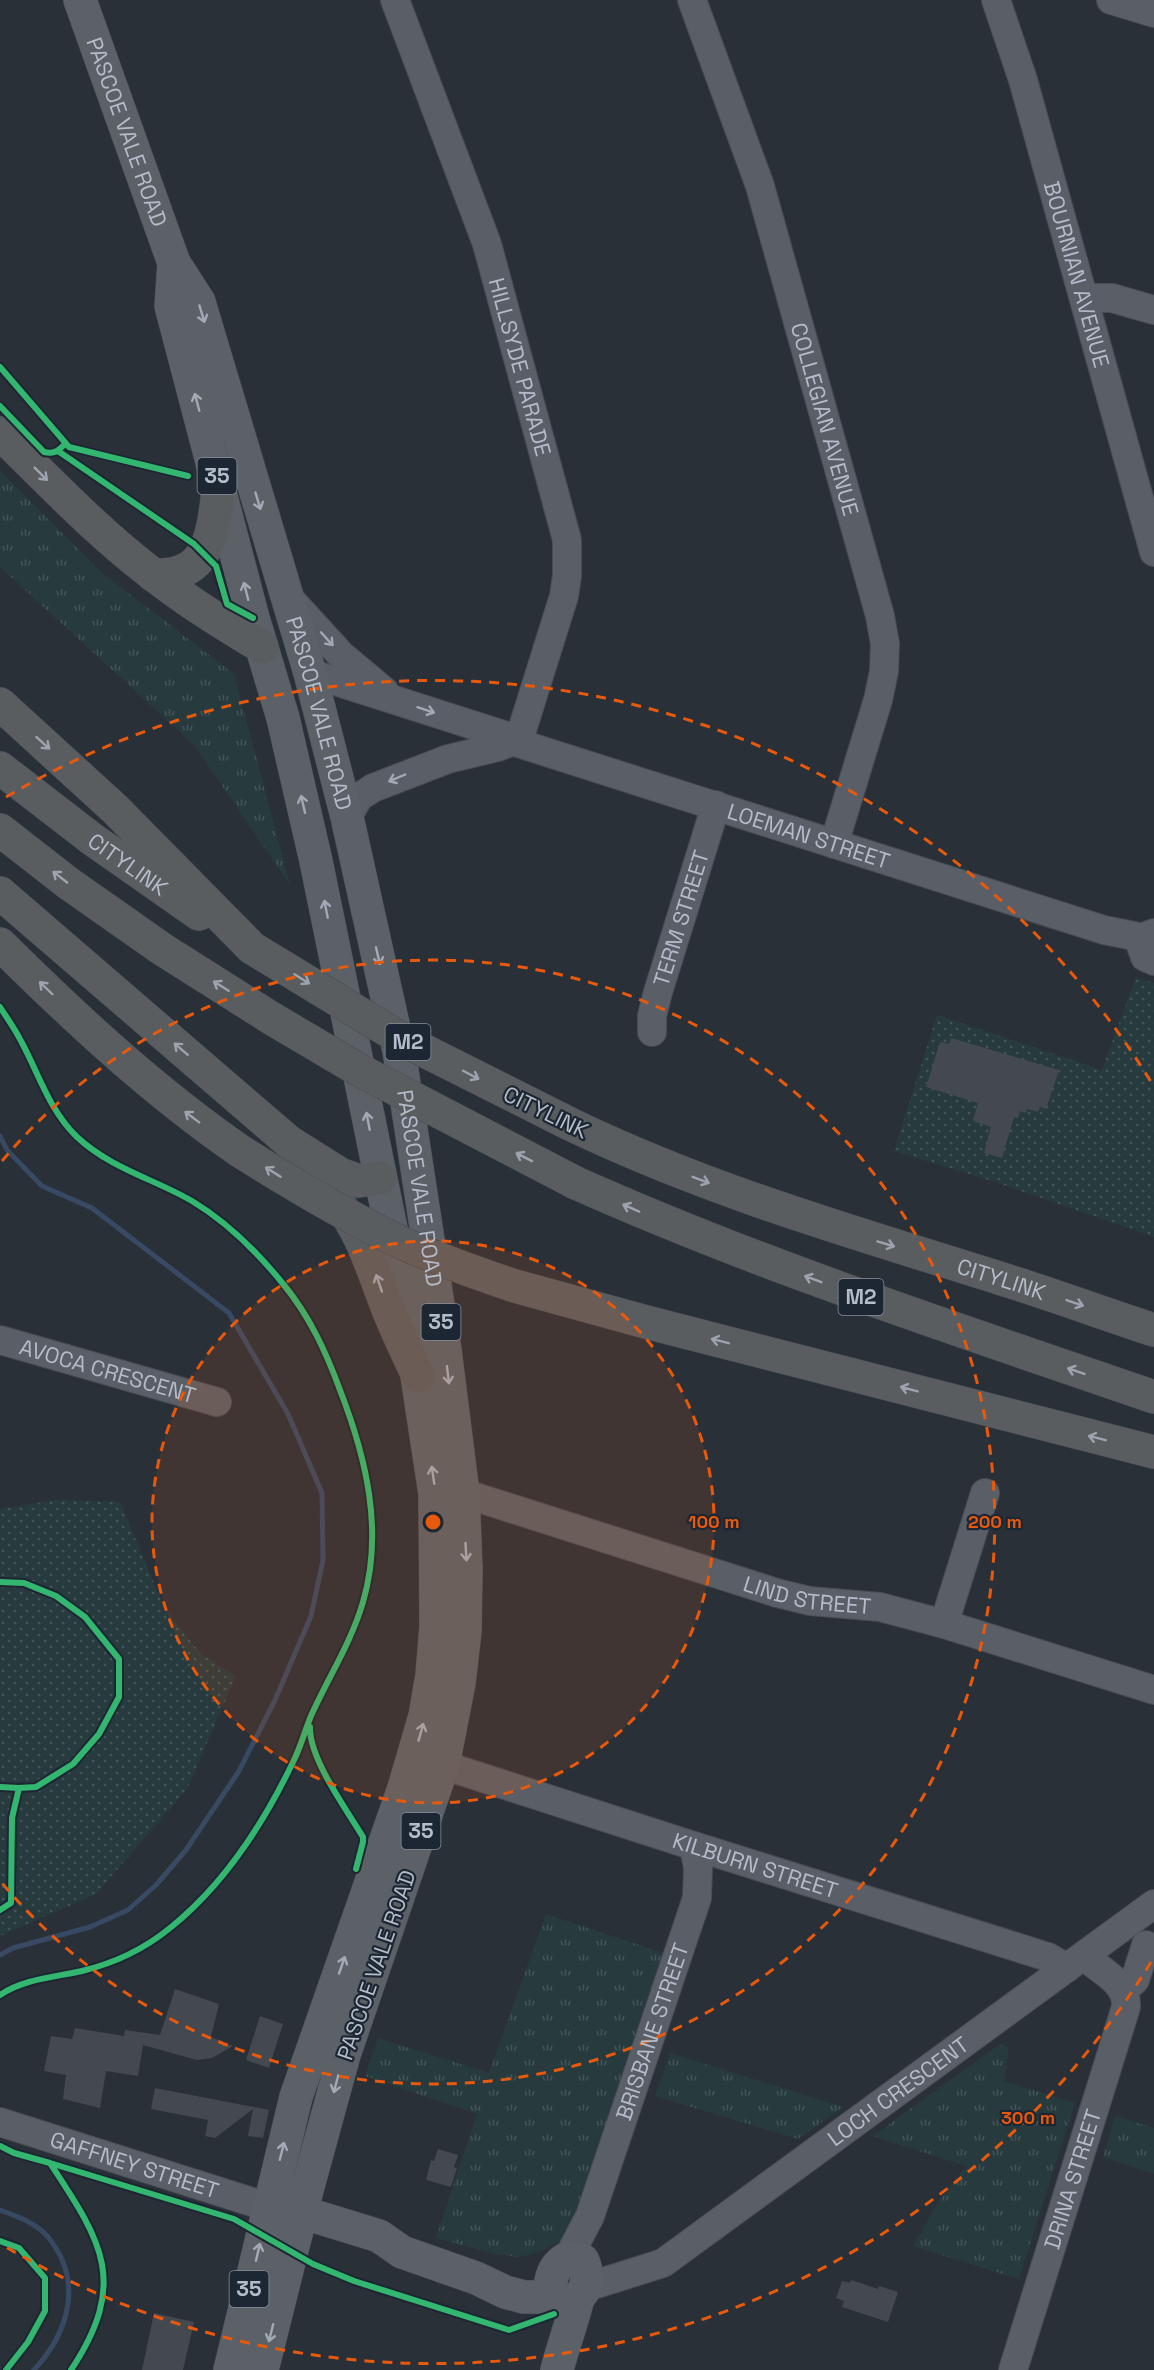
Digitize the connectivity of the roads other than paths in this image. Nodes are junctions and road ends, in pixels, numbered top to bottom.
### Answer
1 (80, 0) edge
2 (395, 0) edge
3 (692, 0) edge
4 (996, 0) edge
5 (1112, 0) edge
6 (1154, 13) edge
7 (174, 263) junction
8 (1085, 298) junction
9 (1154, 310) edge
10 (0, 433) edge
11 (219, 483) junction
12 (1154, 552) edge
13 (153, 575) junction
14 (287, 596) junction
15 (262, 647) junction
16 (310, 673) junction
17 (392, 699) junction
18 (0, 704) edge
19 (515, 742) junction
20 (0, 768) edge
21 (716, 805) junction
22 (347, 817) junction
23 (0, 830) edge
24 (834, 844) junction
25 (0, 893) edge
26 (1150, 941) edge
27 (0, 944) edge
28 (252, 948) junction
29 (652, 1032) dead end
30 (289, 1142) junction
31 (415, 1151) junction
32 (380, 1178) junction
33 (1154, 1330) edge
34 (0, 1340) edge
35 (418, 1376) junction
36 (1154, 1397) edge
37 (217, 1402) dead end
38 (1154, 1452) edge
39 (463, 1493) junction
40 (985, 1493) dead end
41 (945, 1624) junction
42 (1154, 1690) edge
43 (443, 1765) junction
44 (694, 1846) junction
45 (1154, 1904) edge
46 (1146, 1945) dead end
47 (1076, 1962) junction
48 (1123, 1990) junction
49 (0, 2121) edge
50 (317, 2157) junction
51 (268, 2207) junction
52 (299, 2222) junction
53 (347, 2225) junction
54 (402, 2252) junction
55 (564, 2298) edge
56 (230, 2370) edge
57 (262, 2370) edge
58 (1013, 2370) edge

1 - 7 main road, PASCOE VALE ROAD / 35
2 - 19 street, HILLSYDE PARADE
3 - 24 street, COLLEGIAN AVENUE
4 - 8 street, BOURNIAN AVENUE
5 - 6 street
11 -> 7 main road, PASCOE VALE ROAD / 35
7 -> 14 main road, PASCOE VALE ROAD / 35
8 - 9 street
8 - 12 street, BOURNIAN AVENUE
10 -> 13 highway
11 - 13 highway
15 -> 11 main road, PASCOE VALE ROAD / 35
13 - 15 highway
14 - 16 main road, PASCOE VALE ROAD / 35
14 -> 17 street
15 - 16 main road
32 -> 15 main road, PASCOE VALE ROAD / 35
16 - 17 street, LOEMAN STREET
16 - 22 main road, PASCOE VALE ROAD / 35
17 -> 19 street, LOEMAN STREET
18 -> 28 highway
19 - 21 street, LOEMAN STREET
19 -> 22 street
20 - 28 highway, CITYLINK / M2
21 - 24 street, LOEMAN STREET
21 - 29 street, TERM STREET
22 -> 31 main road, PASCOE VALE ROAD / 35
36 -> 23 highway, M2, bridge
24 - 26 street, LOEMAN STREET
30 -> 25 highway
38 -> 27 highway, bridge
28 -> 33 highway, CITYLINK / M2, bridge
30 - 32 highway
35 -> 30 highway
31 - 32 main road
31 -> 39 main road, PASCOE VALE ROAD / 35
32 - 35 main road, PASCOE VALE ROAD / 35
34 - 37 street, AVOCA CRESCENT
51 -> 35 main road, PASCOE VALE ROAD / 35
39 - 41 street, LIND STREET
39 -> 43 main road, PASCOE VALE ROAD / 35
40 - 41 street
41 - 42 street, LIND STREET
43 - 44 street, KILBURN STREET
43 -> 50 main road, PASCOE VALE ROAD / 35
44 - 47 street, KILBURN STREET
44 - 55 street, BRISBANE STREET
45 - 47 street, LOCH CRESCENT
46 - 48 street
47 - 48 street
47 - 55 street, LOCH CRESCENT
48 - 58 street, DRINA STREET
49 - 51 street, GAFFNEY STREET
50 - 52 main road, PASCOE VALE ROAD / 35
50 - 53 main road
51 - 52 main road
56 -> 51 main road, PASCOE VALE ROAD / 35
52 - 53 main road
52 - 54 main road
52 -> 57 main road, PASCOE VALE ROAD / 35
53 - 54 main road
54 - 55 main road

